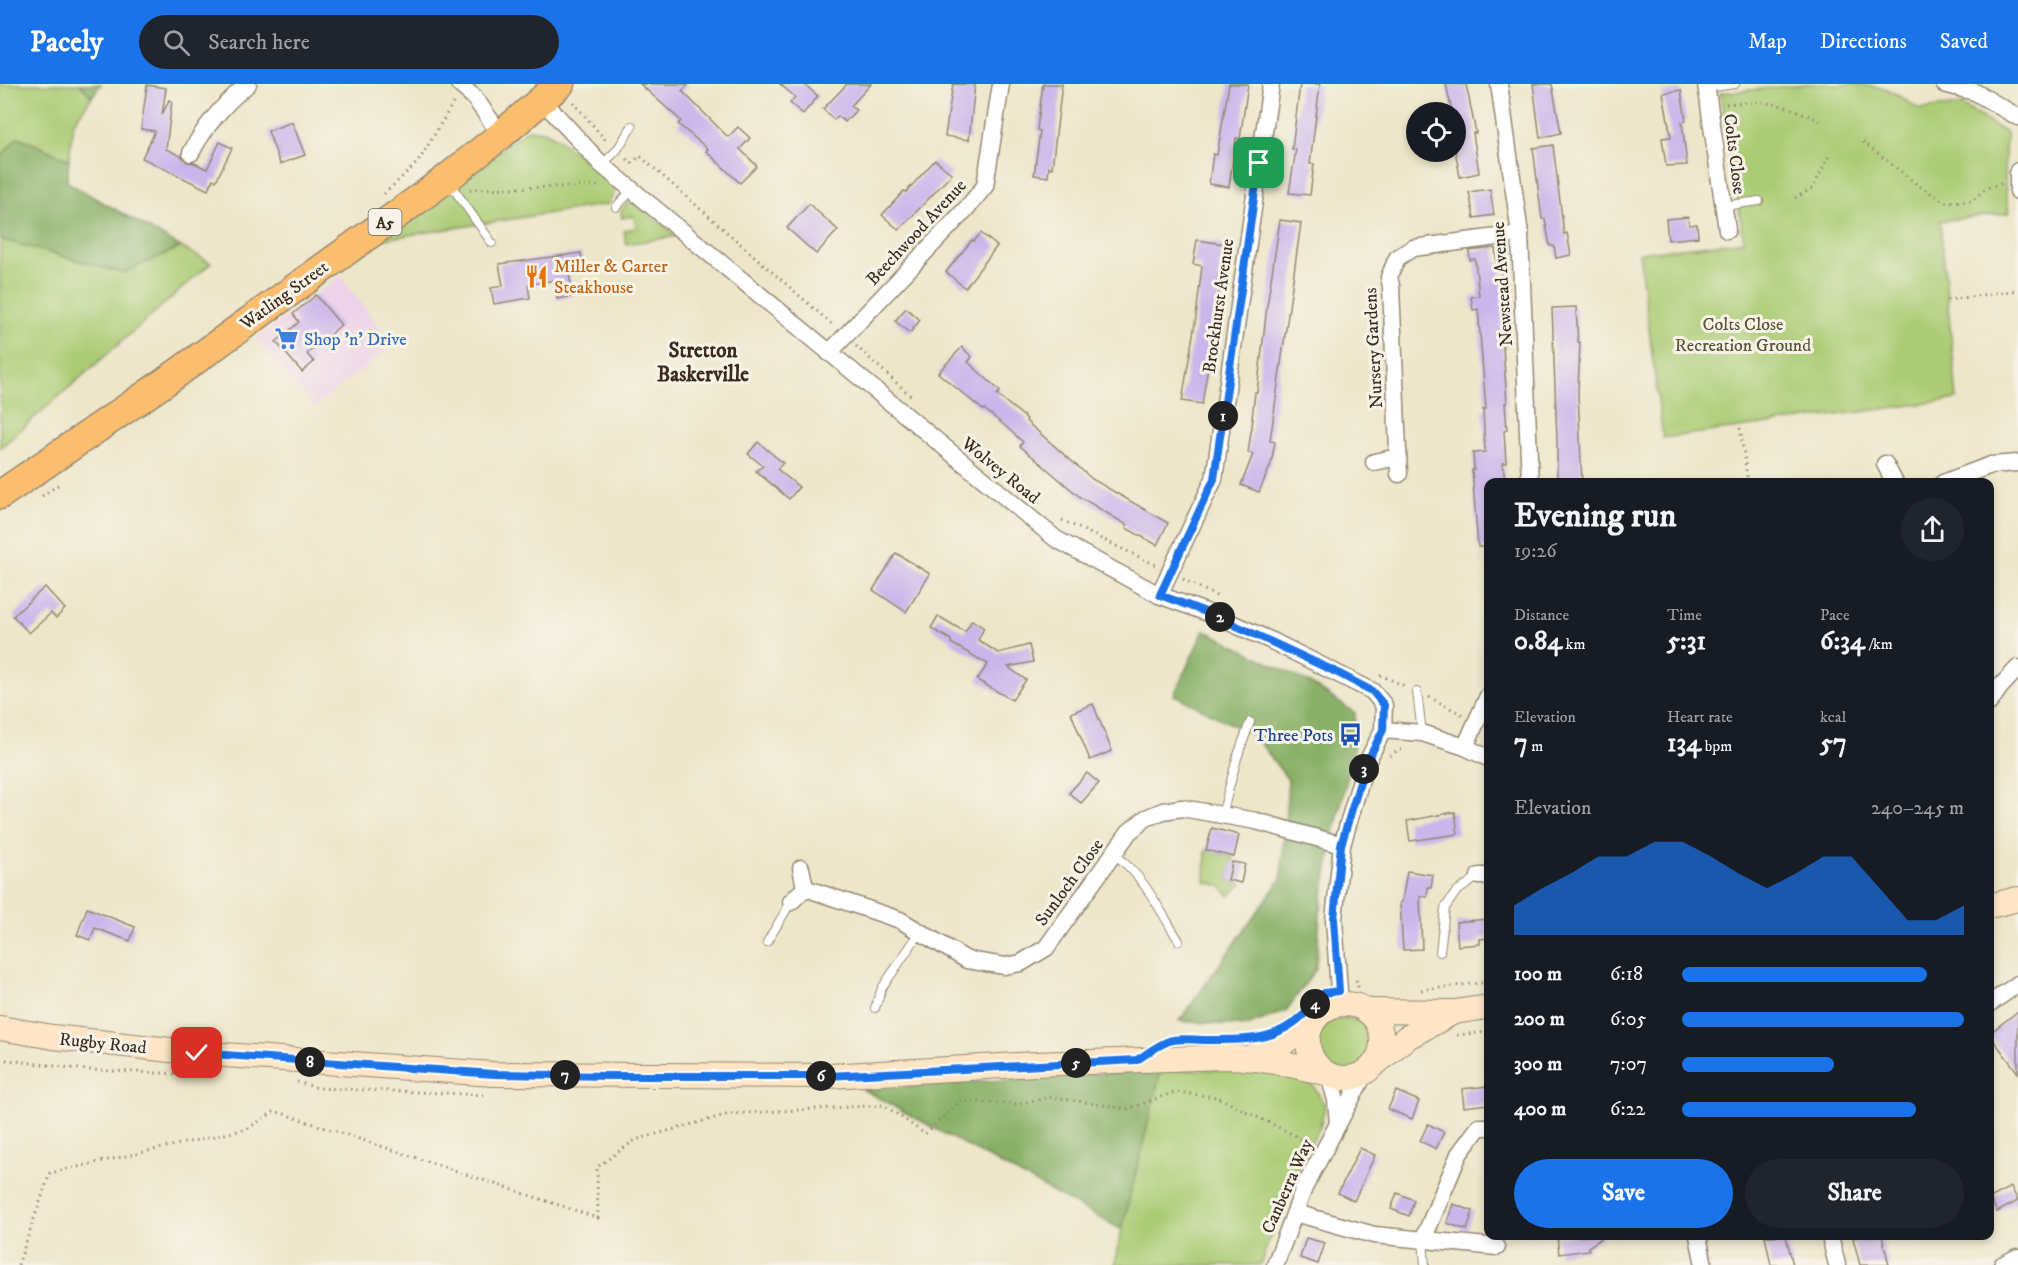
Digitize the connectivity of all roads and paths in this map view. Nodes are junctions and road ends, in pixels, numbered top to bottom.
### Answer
1 (248, 84) edge
2 (459, 84) edge
3 (1001, 84) edge
4 (1271, 84) edge
5 (1499, 84) edge
6 (1735, 84) edge
7 (1944, 84) edge
8 (1706, 86) edge
9 (558, 94) edge
10 (1709, 106) junction
11 (2018, 117) edge
12 (1820, 121) dead end
13 (632, 126) dead end
14 (501, 135) junction
15 (1863, 142) dead end
16 (617, 150) junction
17 (191, 153) dead end
18 (1830, 154) dead end
19 (602, 165) junction
20 (2018, 171) edge
21 (2017, 183) edge
22 (450, 184) junction
23 (633, 189) junction
24 (2018, 191) edge
25 (1795, 198) dead end
26 (1759, 201) dead end
27 (1722, 206) junction
28 (616, 207) dead end
29 (1727, 230) dead end
30 (1520, 234) junction
31 (492, 243) dead end
32 (2018, 290) edge
33 (1947, 300) dead end
34 (845, 336) junction
35 (829, 353) junction
36 (915, 400) dead end
37 (1740, 428) dead end
38 (1398, 457) junction
39 (1374, 462) dead end
40 (2018, 463) edge
41 (1885, 464) dead end
42 (1399, 474) dead end
43 (1530, 478) edge
44 (1747, 478) edge
45 (1892, 478) edge
46 (1956, 478) edge
47 (0, 495) edge
48 (1054, 516) dead end
49 (1170, 572) junction
50 (1160, 595) junction
51 (1224, 600) dead end
52 (2018, 668) edge
53 (1374, 672) dead end
54 (1417, 692) junction
55 (1994, 697) edge
56 (1484, 705) edge
57 (1250, 722) dead end
58 (1476, 724) junction
59 (1383, 730) junction
60 (1422, 733) junction
61 (1465, 747) junction
62 (1484, 756) edge
63 (1382, 761) dead end
64 (1222, 815) junction
65 (1341, 845) junction
66 (1114, 854) junction
67 (801, 868) dead end
68 (1484, 876) edge
69 (805, 888) junction
70 (2018, 899) edge
71 (791, 902) joint
72 (1994, 905) edge
73 (920, 932) junction
74 (1179, 941) dead end
75 (767, 942) dead end
76 (1440, 952) dead end
77 (1354, 972) dead end
78 (1484, 982) edge
79 (2018, 984) edge
80 (1419, 990) dead end
81 (1994, 1001) edge
82 (1356, 1002) junction
83 (875, 1008) dead end
84 (1484, 1008) edge
85 (1454, 1012) junction
86 (1315, 1018) junction
87 (0, 1028) edge
88 (1248, 1057) junction
89 (1371, 1068) junction
90 (1327, 1074) junction
91 (1338, 1124) junction
92 (1484, 1127) edge
93 (1324, 1150) junction
94 (1295, 1213) junction
95 (1423, 1239) junction
96 (1699, 1240) edge
97 (1831, 1240) edge
98 (1497, 1247) dead end
99 (2018, 1257) edge
100 (18, 1265) edge
101 (1275, 1265) edge
102 (1425, 1265) edge
103 (1704, 1265) edge
104 (1837, 1265) edge
105 (2002, 1265) edge

1 - 17 street
2 - 14 street
3 - 34 street, Beechwood Avenue
4 - 49 street, Brockhurst Avenue
5 - 30 street, Newstead Avenue
6 - 8 lane
7 - 11 street
8 - 10 street, Colts Close
9 - 14 highway, Watling Street / A5
9 - 16 path
9 - 19 street, Wolvey Road
10 - 12 path
10 - 27 street, Colts Close
13 - 16 lane
14 - 22 highway, Watling Street / A5
15 - 21 path
16 - 19 lane
16 - 34 path
18 - 25 path
19 - 23 street, Wolvey Road
20 - 21 street
21 - 24 street
22 - 23 path
22 - 31 lane
22 - 47 highway, Watling Street / A5
23 - 28 lane
23 - 35 street, Wolvey Road
26 - 27 lane
27 - 29 street, Colts Close
30 - 38 street, Nursery Gardens
30 - 43 street, Newstead Avenue
32 - 33 path
34 - 35 street, Beechwood Avenue
34 - 36 path
35 - 50 street, Wolvey Road
37 - 44 path
38 - 39 street
38 - 42 street, Nursery Gardens
40 - 46 street
41 - 45 street
48 - 49 path
49 - 50 street, Brockhurst Avenue
49 - 51 path
50 - 59 street, Wolvey Road
52 - 55 street
53 - 54 path
54 - 58 path
54 - 60 lane
56 - 58 street
57 - 64 lane
58 - 61 street
59 - 60 street
59 - 65 street
60 - 61 street
60 - 63 path
61 - 62 street
64 - 65 street, Sunloch Close
64 - 66 street, Sunloch Close
65 - 82 street
66 - 73 street, Sunloch Close
66 - 74 lane
67 - 69 street
68 - 76 lane
69 - 71 street
69 - 73 street, Sunloch Close
70 - 72 main road
71 - 75 lane
73 - 83 lane
77 - 82 path
78 - 80 path
79 - 81 street
82 - 85 main road
82 - 86 main road
82 - 89 main road
84 - 85 main road
85 - 89 main road
86 - 88 main road, Rugby Road
86 - 90 main road
87 - 88 main road, Rugby Road
88 - 90 main road, Rugby Road
89 - 90 main road
89 - 91 street, Canberra Way
90 - 91 street
91 - 93 street, Canberra Way
92 - 95 street
93 - 94 street, Canberra Way
93 - 100 path
94 - 95 street
94 - 101 street, Canberra Way
95 - 98 street
95 - 102 lane
96 - 103 street
97 - 104 street
99 - 105 street

